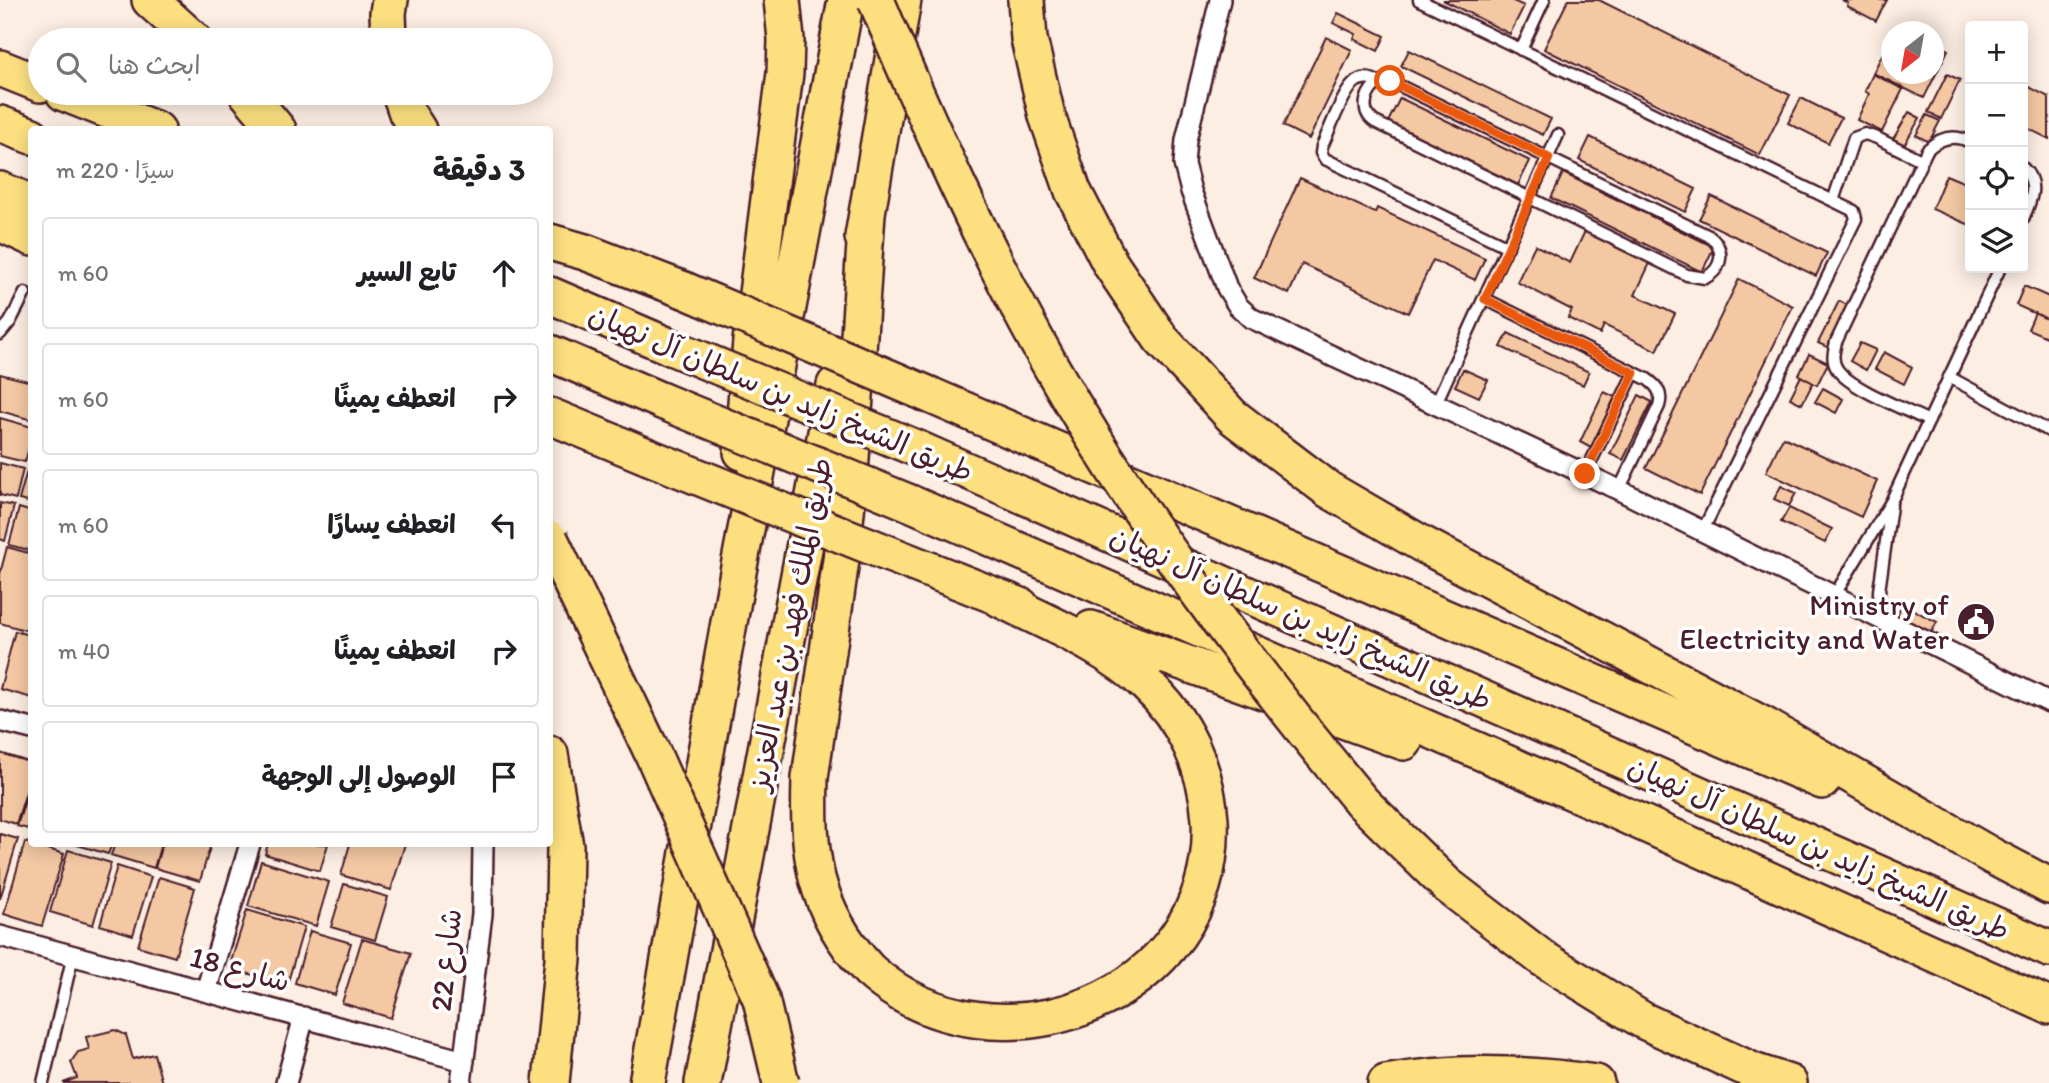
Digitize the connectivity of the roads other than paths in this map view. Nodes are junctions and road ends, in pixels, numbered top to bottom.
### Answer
1 (150, 0) edge
2 (390, 0) edge
3 (782, 0) edge
4 (846, 0) edge
5 (876, 0) edge
6 (903, 0) edge
7 (1026, 0) edge
8 (1220, 0) edge
9 (1419, 0) edge
10 (1544, 0) edge
11 (181, 28) edge
12 (389, 28) edge
13 (1521, 50) junction
14 (0, 68) edge
15 (28, 79) edge
16 (1378, 83) junction
17 (96, 105) edge
18 (257, 105) edge
19 (404, 105) edge
20 (122, 115) junction
21 (0, 124) edge
22 (148, 126) edge
23 (154, 126) edge
24 (275, 126) edge
25 (415, 126) edge
26 (28, 134) edge
27 (1558, 135) dead end
28 (1965, 141) edge
29 (1549, 158) junction
30 (1921, 160) junction
31 (2028, 174) edge
32 (0, 190) edge
33 (1530, 198) junction
34 (28, 201) edge
35 (1833, 201) junction
36 (2028, 207) edge
37 (867, 213) junction
38 (0, 223) edge
39 (28, 236) edge
40 (553, 236) edge
41 (553, 243) edge
42 (1508, 247) junction
43 (585, 252) junction
44 (1998, 273) edge
45 (25, 293) dead end
46 (553, 296) edge
47 (1485, 299) junction
48 (0, 334) edge
49 (553, 354) edge
50 (1634, 373) junction
51 (1949, 377) junction
52 (1436, 403) junction
53 (553, 417) edge
54 (1929, 421) junction
55 (2049, 431) edge
56 (1585, 474) junction
57 (1619, 490) junction
58 (1891, 502) junction
59 (1702, 532) junction
60 (553, 545) edge
61 (738, 572) junction
62 (1834, 596) junction
63 (1000, 599) junction
64 (1879, 619) junction
65 (2049, 702) edge
66 (0, 721) edge
67 (28, 728) edge
68 (553, 772) edge
69 (1607, 807) junction
70 (249, 847) edge
71 (483, 847) edge
72 (1992, 856) junction
73 (2049, 886) edge
74 (0, 936) edge
75 (2049, 949) edge
76 (73, 955) junction
77 (206, 991) junction
78 (2049, 1006) edge
79 (304, 1017) junction
80 (464, 1060) junction
81 (43, 1083) edge
82 (286, 1083) edge
83 (461, 1083) edge
84 (551, 1083) edge
85 (647, 1083) edge
86 (703, 1083) edge
87 (780, 1083) edge
88 (1386, 1083) edge
89 (1596, 1083) edge
90 (1789, 1083) edge

1 - 11 highway
2 - 12 highway
3 - 61 highway
4 - 61 highway, طريق الملك فهد بن عبد العزيز
5 - 90 highway, bridge
6 - 37 highway, طريق الملك فهد بن عبد العزيز
7 - 72 highway
8 - 52 street
9 - 13 lane
10 - 13 lane
13 - 35 lane
14 - 15 highway
16 - 29 lane
16 - 33 lane
16 - 42 lane
17 - 20 highway
18 - 24 highway
19 - 25 highway
20 - 22 highway
20 - 23 highway
21 - 26 highway
27 - 29 lane
28 - 30 lane
29 - 33 lane
29 - 33 lane
30 - 35 lane
30 - 54 lane
31 - 36 lane
32 - 34 highway
33 - 42 lane
35 - 59 lane
37 - 63 highway
37 - 86 highway, طريق الملك فهد بن عبد العزيز
38 - 39 highway
40 - 43 highway
41 - 43 highway
42 - 47 lane
43 - 72 highway, bridge
44 - 51 lane
45 - 48 lane
46 - 75 highway, طريق الشيخ زايد بن سلطان آل نهيان, bridge
47 - 50 lane
47 - 52 lane
49 - 69 highway, طريق الشيخ زايد بن سلطان آل نهيان, bridge
50 - 56 lane
50 - 57 lane
51 - 54 lane
51 - 55 lane
52 - 56 street
53 - 63 highway, bridge
54 - 58 lane
56 - 57 street
57 - 59 street
58 - 62 lane
58 - 64 lane
59 - 62 street
60 - 87 highway, bridge
61 - 85 highway, طريق الملك فهد بن عبد العزيز
62 - 64 street
63 - 69 highway
64 - 65 street
66 - 67 street
68 - 84 highway
69 - 78 highway, طريق الشيخ زايد بن سلطان آل نهيان
70 - 77 street
71 - 80 street, شارع 22
72 - 73 highway
74 - 76 street, شارع 18
76 - 77 street, شارع 18
76 - 81 lane
77 - 79 street, شارع 18
79 - 80 street, شارع 18
79 - 82 street
80 - 83 street, شارع 22
88 - 89 highway

